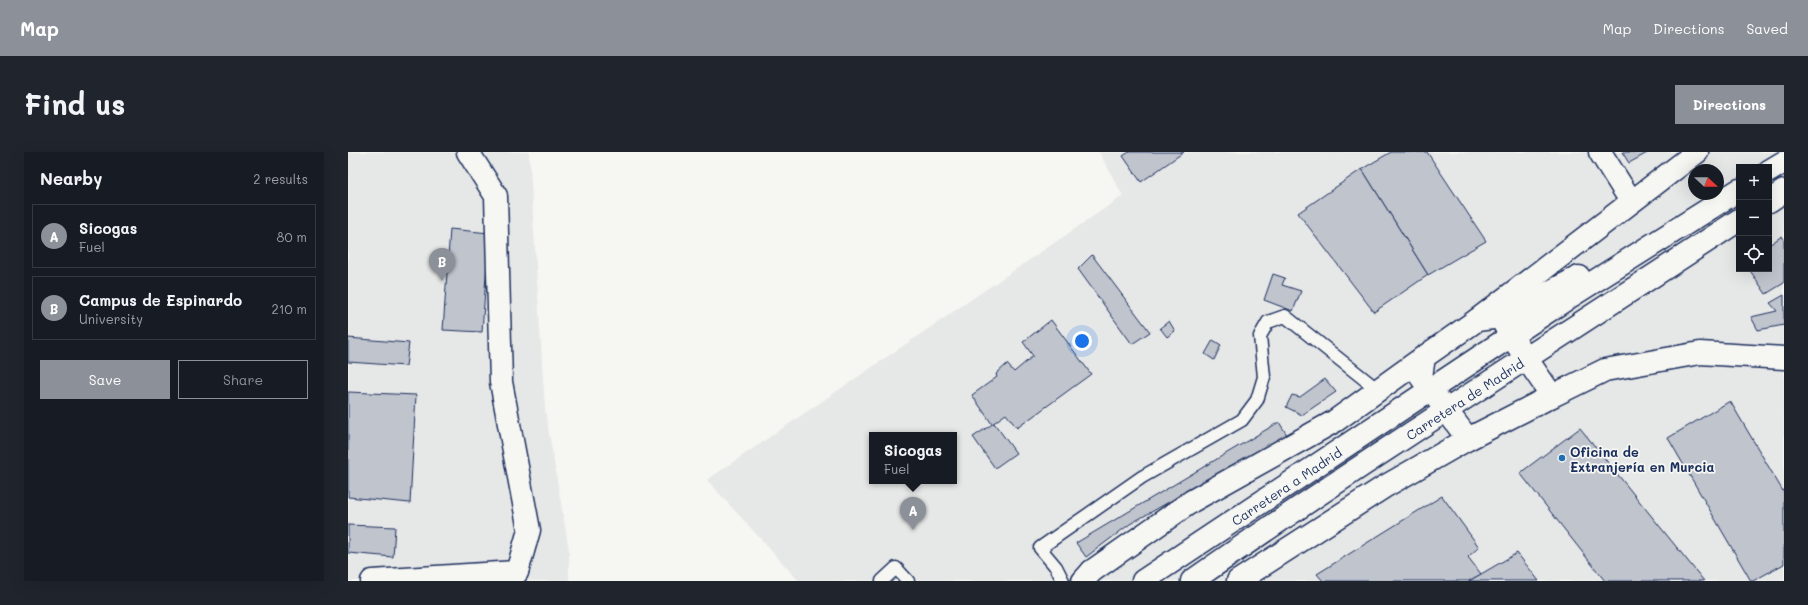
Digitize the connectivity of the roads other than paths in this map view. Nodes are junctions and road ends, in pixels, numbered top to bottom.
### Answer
1 (468, 152) edge
2 (1600, 152) edge
3 (1697, 152) edge
4 (1784, 162) edge
5 (1772, 170) edge
6 (1784, 191) edge
7 (1736, 192) edge
8 (1770, 200) edge
9 (1631, 202) junction
10 (1704, 212) junction
11 (1736, 222) edge
12 (1500, 317) junction
13 (1477, 320) junction
14 (1511, 336) junction
15 (1424, 357) junction
16 (1784, 358) edge
17 (1528, 359) junction
18 (1378, 390) junction
19 (1430, 390) junction
20 (1552, 396) junction
21 (1445, 410) junction
22 (1468, 439) junction
23 (1087, 576) edge
24 (513, 577) edge
25 (372, 581) edge
26 (882, 581) edge
27 (908, 581) edge
28 (1063, 581) edge
29 (1069, 581) edge
30 (1142, 581) edge
31 (1192, 581) edge
32 (1238, 581) edge

1 - 24 main road
2 - 9 main road
3 - 9 main road
4 - 5 main road
6 - 8 main road
7 - 10 main road, Carretera de Madrid
9 - 13 main road
10 - 12 main road
10 - 14 main road, Carretera de Madrid
11 - 17 main road, Carretera de Madrid
12 - 13 main road
12 - 14 main road
13 - 15 main road
14 - 17 main road
14 - 19 main road, Carretera de Madrid
15 - 18 main road
15 - 19 main road
16 - 20 main road
17 - 20 main road
17 - 21 main road, Carretera de Madrid
18 - 23 main road
18 - 28 lane
19 - 21 main road
19 - 30 main road, Carretera a Madrid
20 - 22 main road
21 - 22 main road
21 - 31 main road, Carretera de Madrid
22 - 32 main road
23 - 29 lane
24 - 25 main road
26 - 27 lane

